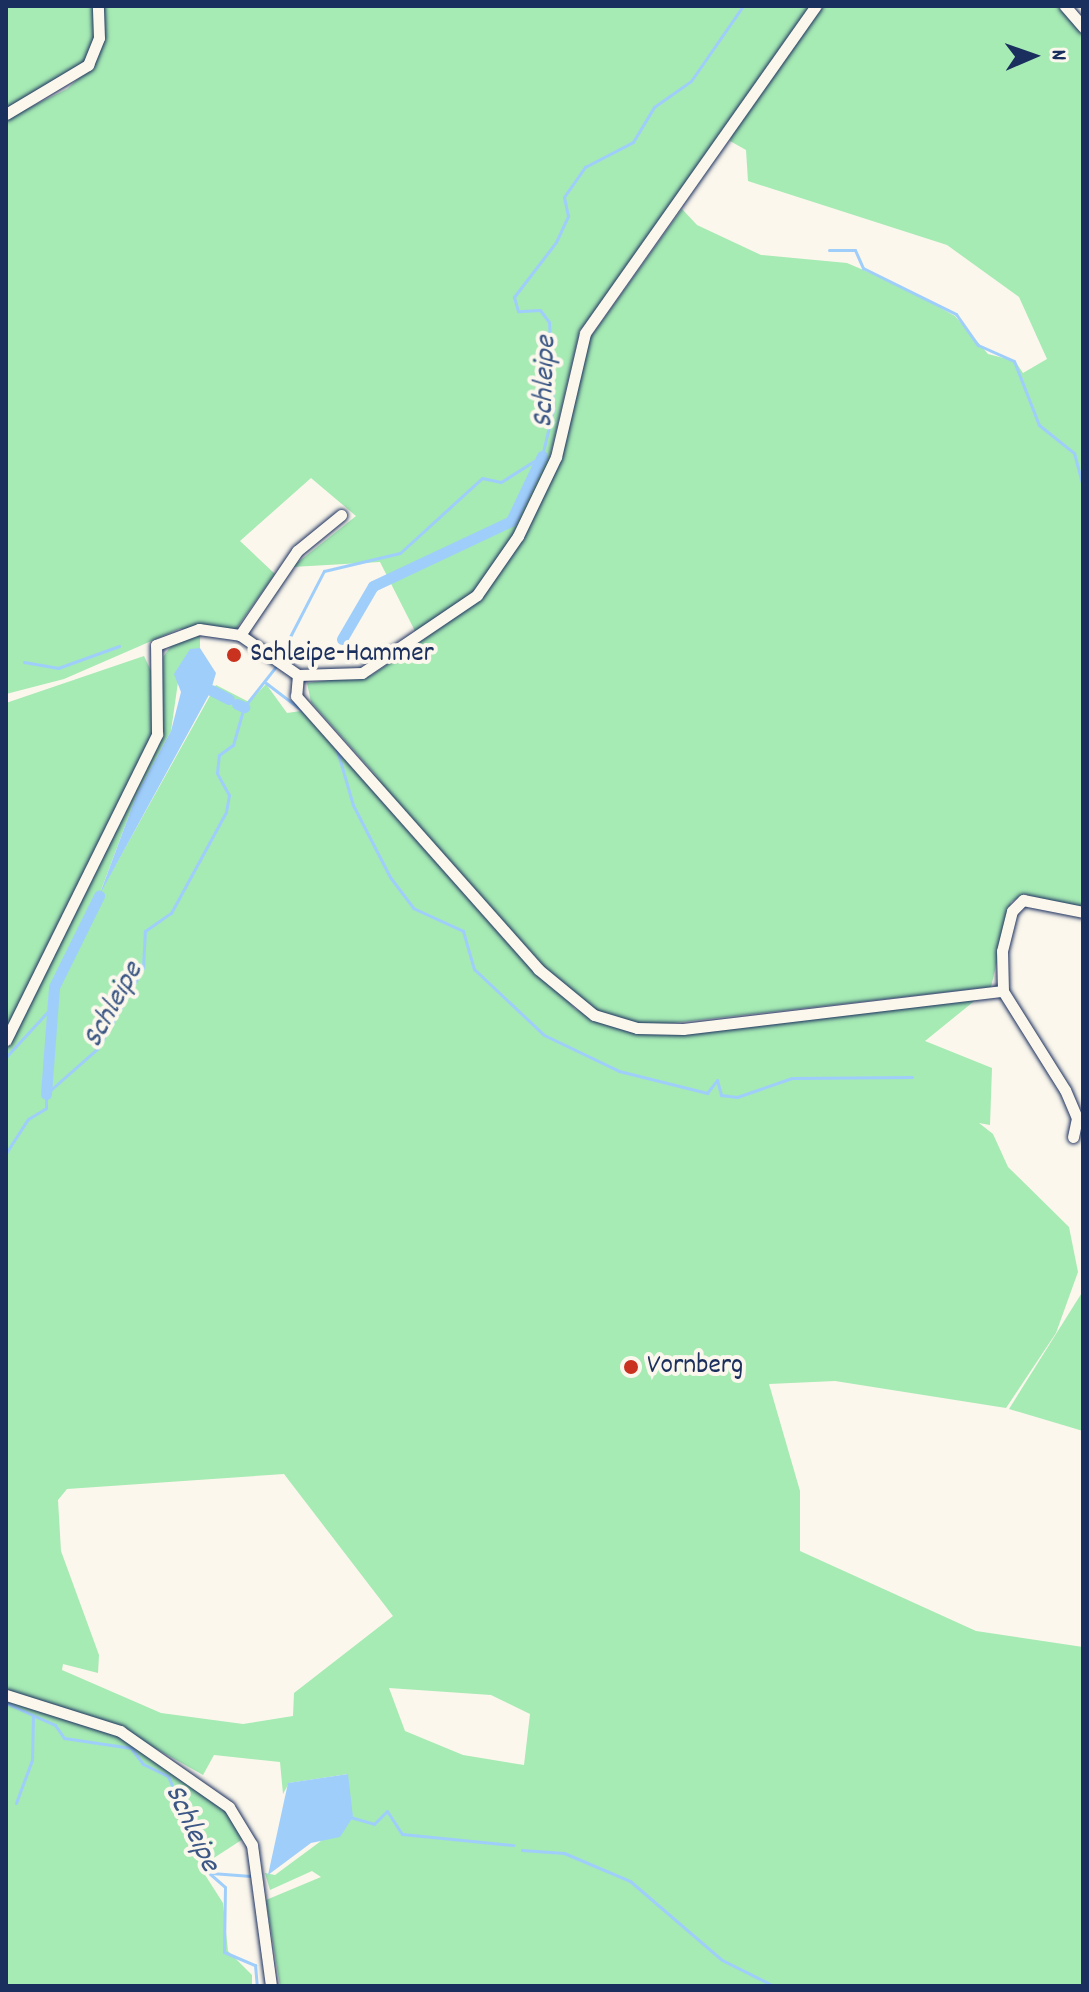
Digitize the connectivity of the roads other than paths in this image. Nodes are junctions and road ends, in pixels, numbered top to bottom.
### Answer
1 (98, 6) edge
2 (816, 6) edge
3 (1065, 6) edge
4 (1083, 27) edge
5 (6, 114) edge
6 (341, 515) dead end
7 (240, 635) junction
8 (298, 675) junction
9 (1083, 912) edge
10 (1003, 991) junction
11 (6, 1040) edge
12 (1073, 1137) dead end
13 (6, 1695) edge
14 (271, 1986) edge

1 - 5 street
2 - 8 street
3 - 4 street
6 - 7 street
7 - 8 street
7 - 11 street
8 - 10 street
9 - 10 street
10 - 12 street
13 - 14 street

